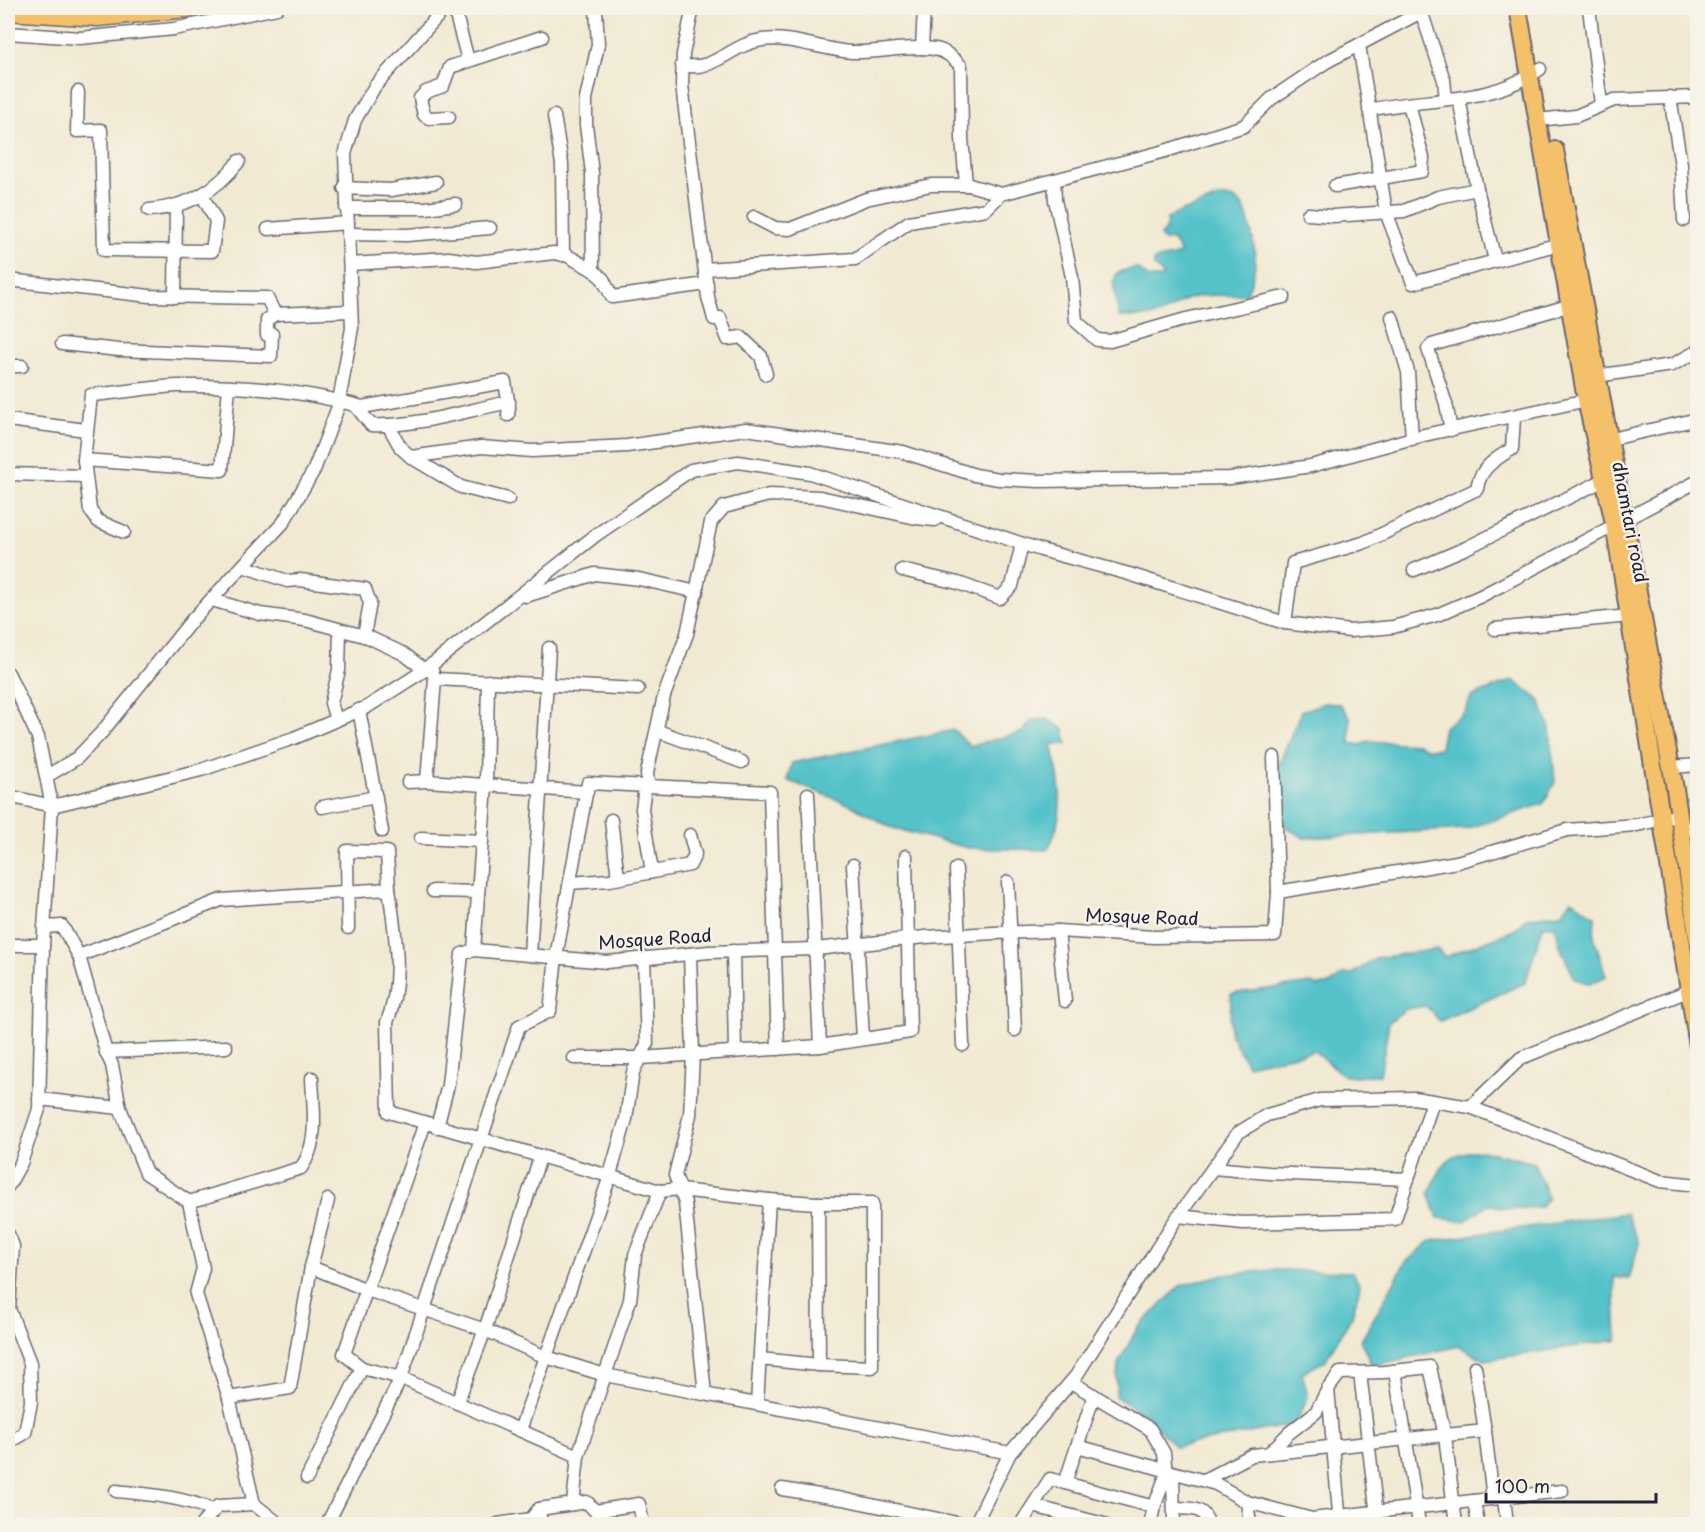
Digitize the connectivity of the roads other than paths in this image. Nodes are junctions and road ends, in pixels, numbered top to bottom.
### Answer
1 (188, 8) edge
2 (278, 8) edge
3 (445, 8) edge
4 (454, 8) edge
5 (596, 8) edge
6 (693, 8) edge
7 (924, 8) edge
8 (1518, 8) edge
9 (1529, 8) edge
10 (1589, 8) edge
11 (8, 10) edge
12 (1421, 10) edge
13 (8, 33) edge
14 (542, 37) dead end
15 (1359, 45) junction
16 (922, 48) junction
17 (468, 60) junction
18 (682, 65) junction
19 (1535, 73) junction
20 (78, 92) dead end
21 (1670, 97) junction
22 (1698, 97) edge
23 (1446, 99) junction
24 (1459, 99) junction
25 (1409, 104) junction
26 (1601, 104) junction
27 (1369, 110) junction
28 (554, 116) dead end
29 (448, 117) dead end
30 (1543, 119) junction
31 (239, 161) dead end
32 (1054, 180) junction
33 (1380, 180) junction
34 (436, 182) dead end
35 (966, 185) junction
36 (1335, 186) dead end
37 (344, 188) junction
38 (1477, 189) junction
39 (1001, 194) junction
40 (202, 195) junction
41 (456, 204) dead end
42 (176, 206) junction
43 (346, 208) junction
44 (149, 210) dead end
45 (1386, 212) junction
46 (1308, 214) dead end
47 (753, 217) dead end
48 (1684, 220) dead end
49 (490, 228) dead end
50 (268, 229) dead end
51 (348, 229) junction
52 (1565, 242) junction
53 (176, 250) junction
54 (563, 255) junction
55 (1496, 260) junction
56 (350, 264) junction
57 (705, 269) junction
58 (593, 270) junction
59 (8, 280) edge
60 (706, 284) junction
61 (175, 297) junction
62 (1284, 297) dead end
63 (1576, 304) junction
64 (351, 311) junction
65 (275, 314) junction
66 (1392, 318) dead end
67 (62, 344) dead end
68 (1698, 351) edge
69 (8, 366) edge
70 (22, 366) dead end
71 (766, 374) dead end
72 (1596, 376) junction
73 (229, 387) junction
74 (1593, 398) junction
75 (339, 400) junction
76 (356, 405) junction
77 (1514, 417) junction
78 (1698, 419) edge
79 (8, 420) edge
80 (388, 425) junction
81 (86, 430) junction
82 (1451, 430) junction
83 (1412, 439) junction
84 (1607, 440) junction
85 (411, 457) junction
86 (84, 460) junction
87 (8, 474) edge
88 (85, 476) junction
89 (1604, 480) junction
90 (1698, 481) edge
91 (508, 499) dead end
92 (1619, 520) junction
93 (954, 521) junction
94 (124, 532) dead end
95 (1022, 544) junction
96 (243, 566) junction
97 (902, 570) dead end
98 (1414, 570) dead end
99 (697, 591) junction
100 (212, 600) junction
101 (512, 602) junction
102 (1629, 616) junction
103 (1285, 623) junction
104 (1496, 629) dead end
105 (340, 630) junction
106 (364, 636) junction
107 (549, 648) dead end
108 (428, 667) junction
109 (8, 673) edge
110 (435, 679) junction
111 (488, 681) junction
112 (546, 684) junction
113 (638, 689) dead end
114 (359, 710) junction
115 (336, 720) junction
116 (658, 731) junction
117 (1274, 757) dead end
118 (742, 762) dead end
119 (1698, 765) edge
120 (1671, 767) junction
121 (47, 776) junction
122 (427, 781) junction
123 (408, 782) dead end
124 (486, 785) junction
125 (647, 786) junction
126 (539, 789) junction
127 (587, 792) junction
128 (808, 794) dead end
129 (8, 796) edge
130 (376, 796) junction
131 (51, 806) junction
132 (322, 807) dead end
133 (1663, 819) junction
134 (611, 820) dead end
135 (1686, 824) edge
136 (382, 831) dead end
137 (690, 834) dead end
138 (421, 838) dead end
139 (482, 841) junction
140 (906, 856) dead end
141 (853, 865) dead end
142 (956, 869) dead end
143 (652, 872) junction
144 (618, 878) junction
145 (1008, 882) dead end
146 (570, 883) junction
147 (389, 889) junction
148 (433, 891) dead end
149 (348, 892) junction
150 (478, 892) junction
151 (1278, 892) junction
152 (44, 927) junction
153 (348, 928) dead end
154 (1058, 931) junction
155 (1011, 933) junction
156 (959, 935) junction
157 (908, 939) junction
158 (1698, 941) edge
159 (857, 944) junction
160 (8, 945) edge
161 (43, 945) junction
162 (816, 949) junction
163 (474, 950) junction
164 (773, 950) junction
165 (733, 951) junction
166 (530, 954) junction
167 (690, 954) junction
168 (78, 956) junction
169 (556, 957) junction
170 (645, 958) junction
171 (1693, 989) edge
172 (1065, 1001) dead end
173 (1015, 1030) dead end
174 (863, 1038) junction
175 (963, 1045) dead end
176 (820, 1046) junction
177 (1698, 1046) edge
178 (226, 1047) dead end
179 (778, 1049) junction
180 (735, 1051) junction
181 (106, 1052) junction
182 (693, 1055) junction
183 (574, 1058) dead end
184 (641, 1058) junction
185 (312, 1078) dead end
186 (39, 1099) junction
187 (1433, 1101) junction
188 (1470, 1107) junction
189 (120, 1108) junction
190 (424, 1123) junction
191 (437, 1127) junction
192 (481, 1141) junction
193 (540, 1157) junction
194 (1213, 1168) junction
195 (609, 1177) junction
196 (1408, 1179) junction
197 (1698, 1185) edge
198 (8, 1186) edge
199 (680, 1189) junction
200 (660, 1191) junction
201 (328, 1200) dead end
202 (770, 1200) junction
203 (189, 1202) junction
204 (818, 1203) junction
205 (1178, 1216) junction
206 (8, 1234) edge
207 (311, 1267) junction
208 (367, 1290) junction
209 (424, 1310) junction
210 (485, 1330) junction
211 (546, 1357) junction
212 (760, 1359) junction
213 (819, 1365) junction
214 (1475, 1367) dead end
215 (362, 1368) junction
216 (1395, 1371) junction
217 (1360, 1373) junction
218 (605, 1375) junction
219 (401, 1377) junction
220 (1071, 1382) junction
221 (1328, 1389) junction
222 (705, 1394) junction
223 (1094, 1395) junction
224 (229, 1398) junction
225 (458, 1402) junction
226 (757, 1404) junction
227 (519, 1430) junction
228 (1485, 1431) junction
229 (1445, 1436) junction
230 (1407, 1440) junction
231 (8, 1443) edge
232 (1370, 1443) junction
233 (1077, 1446) junction
234 (1331, 1447) junction
235 (1010, 1453) junction
236 (1269, 1453) junction
237 (578, 1456) junction
238 (1169, 1472) junction
239 (307, 1478) dead end
240 (1204, 1480) junction
241 (1065, 1483) junction
242 (782, 1490) dead end
243 (116, 1491) dead end
244 (1562, 1491) dead end
245 (1498, 1498) junction
246 (1474, 1501) junction
247 (1247, 1502) junction
248 (1453, 1503) junction
249 (254, 1504) junction
250 (573, 1504) junction
251 (1033, 1506) junction
252 (1154, 1507) junction
253 (1417, 1507) junction
254 (1174, 1508) junction
255 (539, 1509) junction
256 (212, 1510) junction
257 (595, 1511) junction
258 (1378, 1518) edge
259 (1299, 1520) edge
260 (1340, 1520) edge
261 (202, 1524) edge
262 (279, 1524) edge
263 (327, 1524) edge
264 (498, 1524) edge
265 (541, 1524) edge
266 (596, 1524) edge
267 (643, 1524) edge
268 (962, 1524) edge
269 (975, 1524) edge
270 (1021, 1524) edge
271 (1104, 1524) edge
272 (1150, 1524) edge
273 (1174, 1524) edge
274 (1208, 1524) edge
275 (1250, 1524) edge
276 (1419, 1524) edge
277 (1456, 1524) edge
278 (1478, 1524) edge
279 (1507, 1524) edge

1 - 11 highway
2 - 13 street
3 - 37 street
4 - 17 street
5 - 58 street
6 - 18 street
7 - 16 street
8 - 19 main road
9 - 19 main road
10 - 26 street
12 - 15 street
12 - 23 street
14 - 17 street
15 - 27 street
15 - 32 street
16 - 18 street
16 - 35 street
17 - 29 street
18 - 57 street
19 - 24 street
19 - 30 main road
20 - 53 street
21 - 22 street
21 - 26 street
21 - 48 street
23 - 24 street
23 - 25 street
24 - 38 street
25 - 27 street
25 - 33 street
26 - 30 street
27 - 33 street
28 - 54 street
30 - 52 main road
31 - 40 street
32 - 39 street
32 - 62 street
33 - 36 street
33 - 45 street
34 - 37 street
35 - 39 street
35 - 47 street
37 - 43 street
38 - 45 street
38 - 55 street
39 - 57 street
40 - 42 street
40 - 53 street
41 - 43 street
42 - 44 street
42 - 53 street
43 - 51 street
45 - 46 street
45 - 55 street
49 - 51 street
50 - 51 street
51 - 56 street
52 - 55 street
52 - 63 main road
53 - 61 street
54 - 56 street
54 - 58 street
56 - 64 street
57 - 60 street
58 - 60 street
59 - 61 street
60 - 71 street
61 - 65 street
63 - 72 main road
63 - 74 main road, dhamtari road
63 - 82 street
64 - 65 street
64 - 75 street
65 - 67 street
66 - 83 street
68 - 72 street
69 - 70 street
72 - 74 main road
73 - 75 street
73 - 81 street
73 - 86 street
74 - 77 street
74 - 84 main road
74 - 89 main road, dhamtari road
75 - 76 street
75 - 96 street
76 - 80 street
76 - 80 street
77 - 82 street
77 - 103 street
78 - 84 street
79 - 81 street
80 - 85 street
81 - 86 street
82 - 83 street
83 - 85 street
84 - 92 main road
85 - 91 street
86 - 88 street
87 - 88 street
88 - 94 street
89 - 92 main road, dhamtari road
89 - 98 street
90 - 92 street
92 - 102 main road, dhamtari road
92 - 103 street
92 - 120 main road
93 - 95 street
93 - 99 street
93 - 101 street
95 - 97 street
95 - 103 street
96 - 100 street
96 - 106 street
99 - 101 street
99 - 116 street
100 - 105 street
100 - 121 street
101 - 108 street
102 - 104 street
102 - 133 main road, dhamtari road
105 - 106 street
105 - 115 street
106 - 108 street
107 - 112 street
108 - 110 street
108 - 114 street
109 - 121 street
110 - 111 street
110 - 122 street
111 - 112 street
111 - 124 street
112 - 113 street
112 - 126 street
114 - 115 street
114 - 130 street
115 - 131 street
116 - 118 street
116 - 125 street
117 - 151 street
119 - 120 street
120 - 135 main road
121 - 131 street
122 - 123 street
122 - 124 street
124 - 126 street
124 - 139 street
125 - 127 street
125 - 143 street
125 - 164 street
126 - 127 street
126 - 166 street
127 - 146 street
128 - 162 street
129 - 131 street
130 - 132 street
130 - 136 street
131 - 152 street
133 - 135 street
133 - 151 street
133 - 171 main road, dhamtari road
134 - 144 street
135 - 158 main road
137 - 143 street
138 - 139 street
139 - 150 street
140 - 157 street
141 - 159 street
142 - 156 street
143 - 144 street
144 - 146 street
145 - 155 street
146 - 169 street
147 - 149 street
147 - 149 street
147 - 190 street
148 - 150 street
149 - 153 street
149 - 168 street
150 - 163 street
151 - 154 street, Mosque Road
152 - 161 street
152 - 168 street
154 - 155 street, Mosque Road
154 - 172 street
155 - 156 street, Mosque Road
155 - 173 street
156 - 157 street, Mosque Road
156 - 175 street
157 - 159 street, Mosque Road
157 - 174 street
159 - 162 street, Mosque Road
159 - 174 street
160 - 161 street
161 - 186 street
162 - 164 street, Mosque Road
162 - 176 street
163 - 166 street, Mosque Road
163 - 191 street
164 - 165 street, Mosque Road
164 - 179 street
165 - 167 street, Mosque Road
165 - 180 street
166 - 169 street, Mosque Road
167 - 170 street, Mosque Road
167 - 182 street
168 - 181 street
169 - 170 street, Mosque Road
169 - 192 street
170 - 184 street
171 - 177 main road, dhamtari road
171 - 188 street
174 - 176 street
176 - 179 street
178 - 181 street
179 - 180 street
180 - 182 street
181 - 189 street
182 - 184 street
182 - 199 street
183 - 184 street
184 - 195 street
185 - 203 street
186 - 189 street
186 - 198 street
187 - 188 street
187 - 194 street
187 - 196 street
188 - 197 street
189 - 203 street
190 - 191 street
190 - 208 street
191 - 192 street
192 - 193 street
192 - 209 street
193 - 195 street
193 - 210 street
194 - 196 street
194 - 205 street
195 - 200 street
195 - 211 street
196 - 205 street
199 - 200 street
199 - 202 street
199 - 222 street
200 - 218 street
201 - 207 street
202 - 204 street
202 - 212 street
203 - 224 street
204 - 213 street
204 - 213 street
205 - 220 street
206 - 231 street
207 - 208 street
207 - 224 street
208 - 209 street
208 - 215 street
209 - 210 street
209 - 219 street
210 - 211 street
210 - 225 street
211 - 218 street
211 - 227 street
212 - 213 street
212 - 226 street
214 - 228 street
215 - 219 street
215 - 239 street
216 - 217 street
216 - 229 street
216 - 230 street
217 - 221 street
217 - 232 street
218 - 222 street
218 - 237 street
219 - 225 street
219 - 263 street
220 - 223 street
220 - 235 street
221 - 234 street
221 - 236 street
222 - 226 street
223 - 233 street
223 - 238 street
224 - 249 street
225 - 227 street
226 - 235 street
227 - 237 street
228 - 229 street
228 - 245 street
229 - 230 street
229 - 248 street
230 - 232 street
230 - 253 street
232 - 234 street
232 - 258 street
233 - 238 street
233 - 241 street
234 - 236 street
234 - 260 street
235 - 269 street
236 - 240 street
237 - 250 street
238 - 240 street
238 - 252 street
238 - 254 street
240 - 247 street
241 - 251 street
241 - 252 street
242 - 268 street
243 - 256 street
244 - 245 street
245 - 246 street
245 - 279 street
246 - 248 street
246 - 278 street
247 - 259 street
247 - 275 street
248 - 253 street
248 - 277 street
249 - 256 street
249 - 262 street
250 - 255 street
250 - 257 street
251 - 270 street
251 - 271 street
252 - 272 street
253 - 258 street
253 - 276 street
254 - 273 street
254 - 274 street
255 - 264 street
255 - 265 street
256 - 261 street
257 - 266 street
257 - 267 street
258 - 260 street
259 - 260 street

